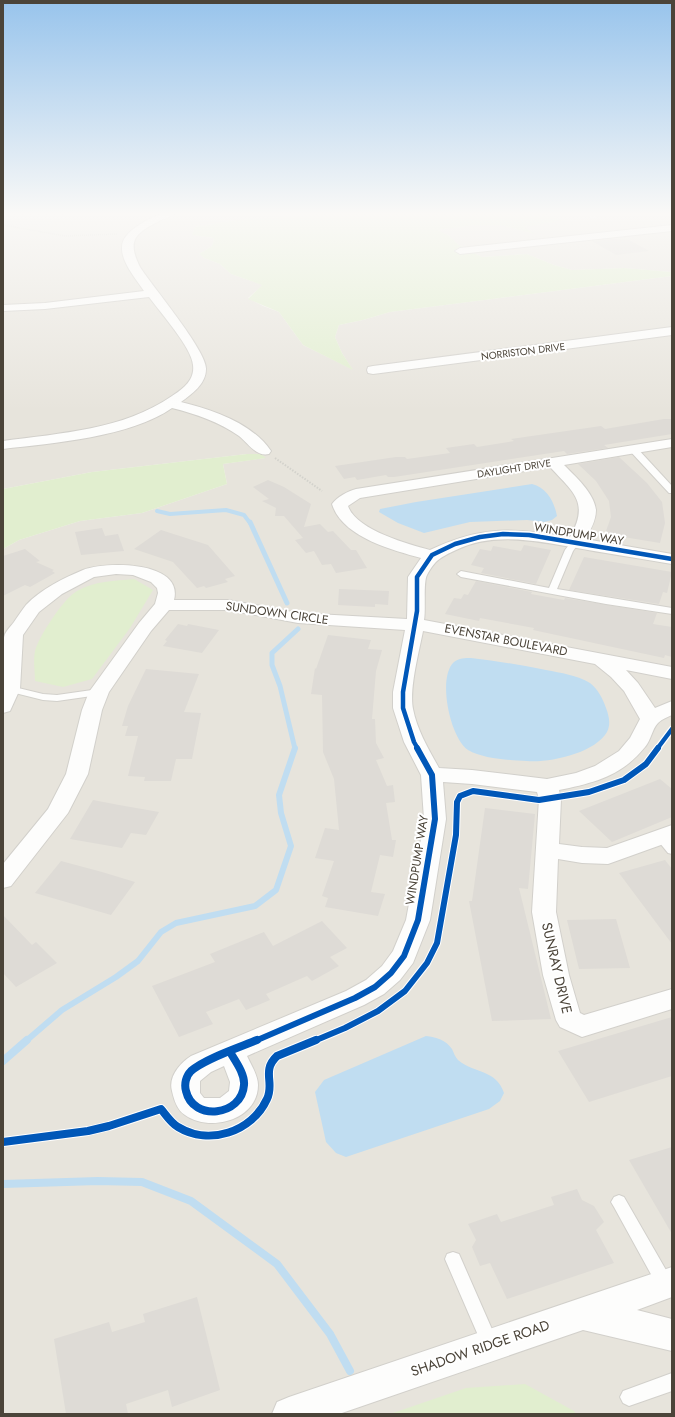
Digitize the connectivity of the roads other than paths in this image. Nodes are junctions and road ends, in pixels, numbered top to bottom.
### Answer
1 (143, 279) edge
2 (153, 293) junction
3 (3, 308) edge
4 (672, 331) edge
5 (373, 370) dead end
6 (172, 404) junction
7 (672, 443) edge
8 (3, 445) edge
9 (633, 449) junction
10 (264, 451) road end
11 (553, 462) junction
12 (339, 491) dead end
13 (672, 491) edge
14 (356, 494) junction
15 (575, 542) junction
16 (432, 556) junction
17 (672, 559) edge
18 (461, 574) dead end
19 (552, 590) junction
20 (164, 605) junction
21 (672, 611) edge
22 (414, 624) junction
23 (9, 635) edge
24 (598, 659) junction
25 (672, 673) edge
26 (10, 689) junction
27 (99, 692) junction
28 (672, 706) edge
29 (3, 707) edge
30 (650, 719) junction
31 (432, 775) junction
32 (547, 786) junction
33 (668, 840) edge
34 (549, 850) junction
35 (3, 880) edge
36 (672, 999) edge
37 (230, 1052) dead end
38 (619, 1202) dead end
39 (453, 1259) dead end
40 (668, 1283) edge
41 (583, 1314) junction
42 (672, 1335) edge
43 (491, 1345) junction
44 (672, 1382) edge
45 (629, 1397) dead end
46 (289, 1414) edge

1 - 2 street
2 - 3 street
2 - 6 street
4 - 5 street, NORRISTON DRIVE
6 - 8 street
6 - 10 street
7 - 9 street, DAYLIGHT DRIVE
9 - 11 street, DAYLIGHT DRIVE
9 - 13 lane
11 - 14 street, DAYLIGHT DRIVE
11 - 15 street
12 - 14 street, DAYLIGHT DRIVE
14 - 16 street, DAYLIGHT DRIVE
15 - 16 street, WINDPUMP WAY
15 - 17 street, WINDPUMP WAY
15 - 19 lane
16 - 22 street, WINDPUMP WAY
18 - 19 lane
19 - 21 lane
20 - 22 street, SUNDOWN CIRCLE
20 - 23 street
20 - 27 street
22 - 24 street, EVENSTAR BOULEVARD
22 - 31 street, WINDPUMP WAY
23 - 26 street
24 - 25 street, EVENSTAR BOULEVARD
24 - 30 street, EVENSTAR BOULEVARD
26 - 27 lane
26 - 29 street
27 - 35 street
28 - 30 street
30 - 32 street
31 - 32 street
31 - 37 street, WINDPUMP WAY
32 - 34 street, SUNRAY DRIVE
33 - 34 street
34 - 36 street, SUNRAY DRIVE
38 - 40 lane
39 - 43 lane
40 - 41 street, SHADOW RIDGE ROAD
41 - 42 street
41 - 43 street, SHADOW RIDGE ROAD
43 - 46 street, SHADOW RIDGE ROAD
44 - 45 lane

